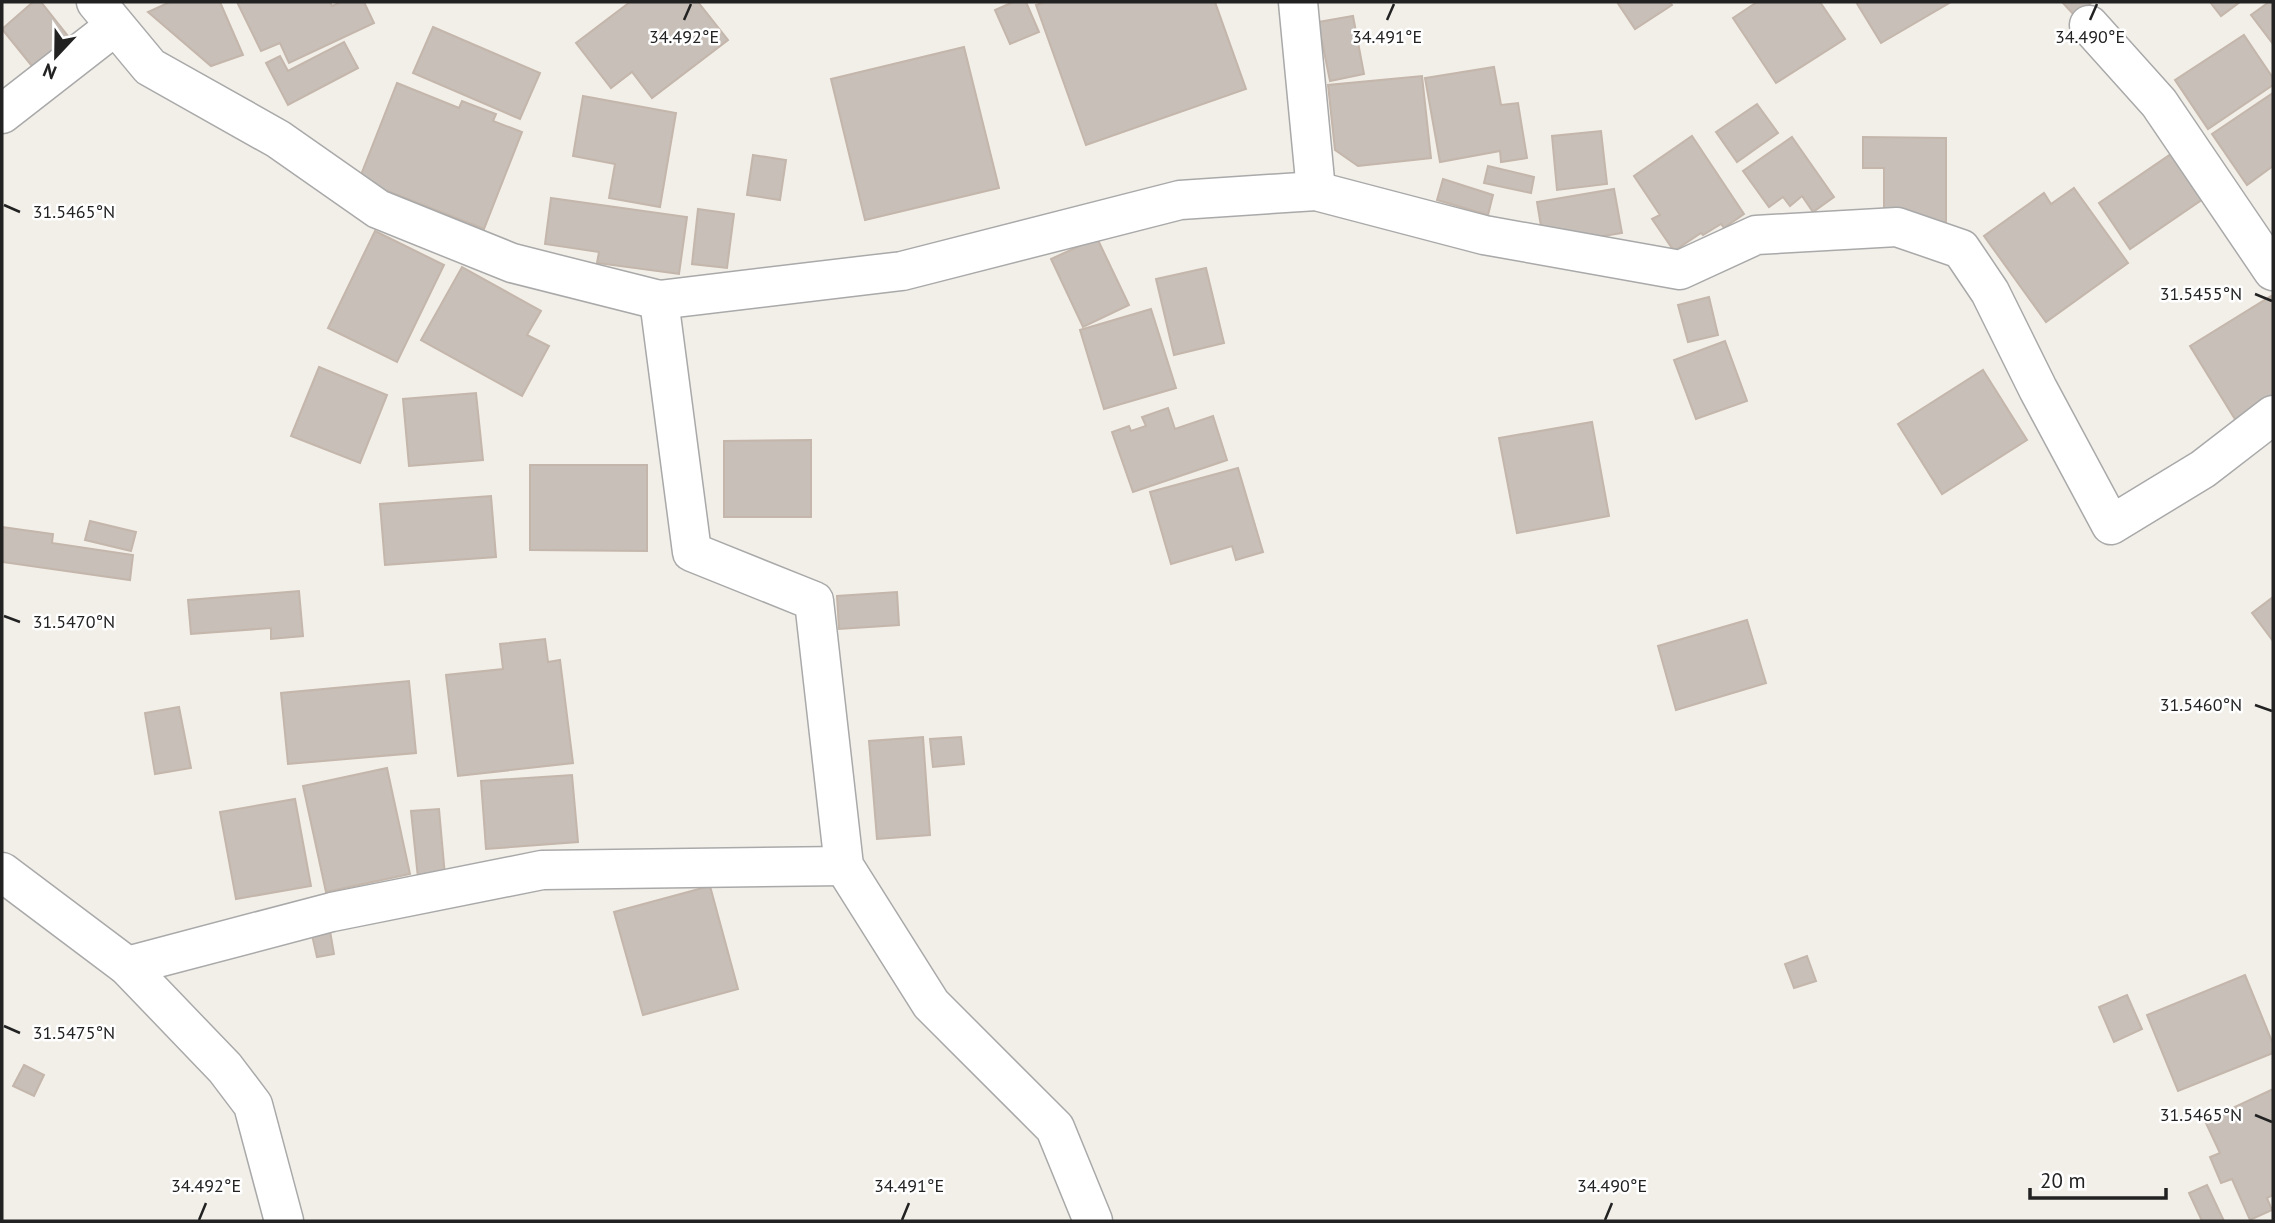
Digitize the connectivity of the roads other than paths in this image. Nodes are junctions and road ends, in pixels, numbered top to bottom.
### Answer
1 (1298, 2) edge
2 (105, 14) edge
3 (2089, 25) dead end
4 (2, 114) edge
5 (1316, 191) junction
6 (2273, 271) edge
7 (659, 300) junction
8 (2273, 415) edge
9 (844, 866) junction
10 (2, 872) edge
11 (127, 966) junction
12 (284, 1221) edge
13 (1093, 1221) edge

1 - 5 street
2 - 4 street
2 - 7 street
3 - 6 street
5 - 7 street
5 - 8 street
7 - 9 street
9 - 11 street
9 - 13 street
10 - 11 street
11 - 12 street

